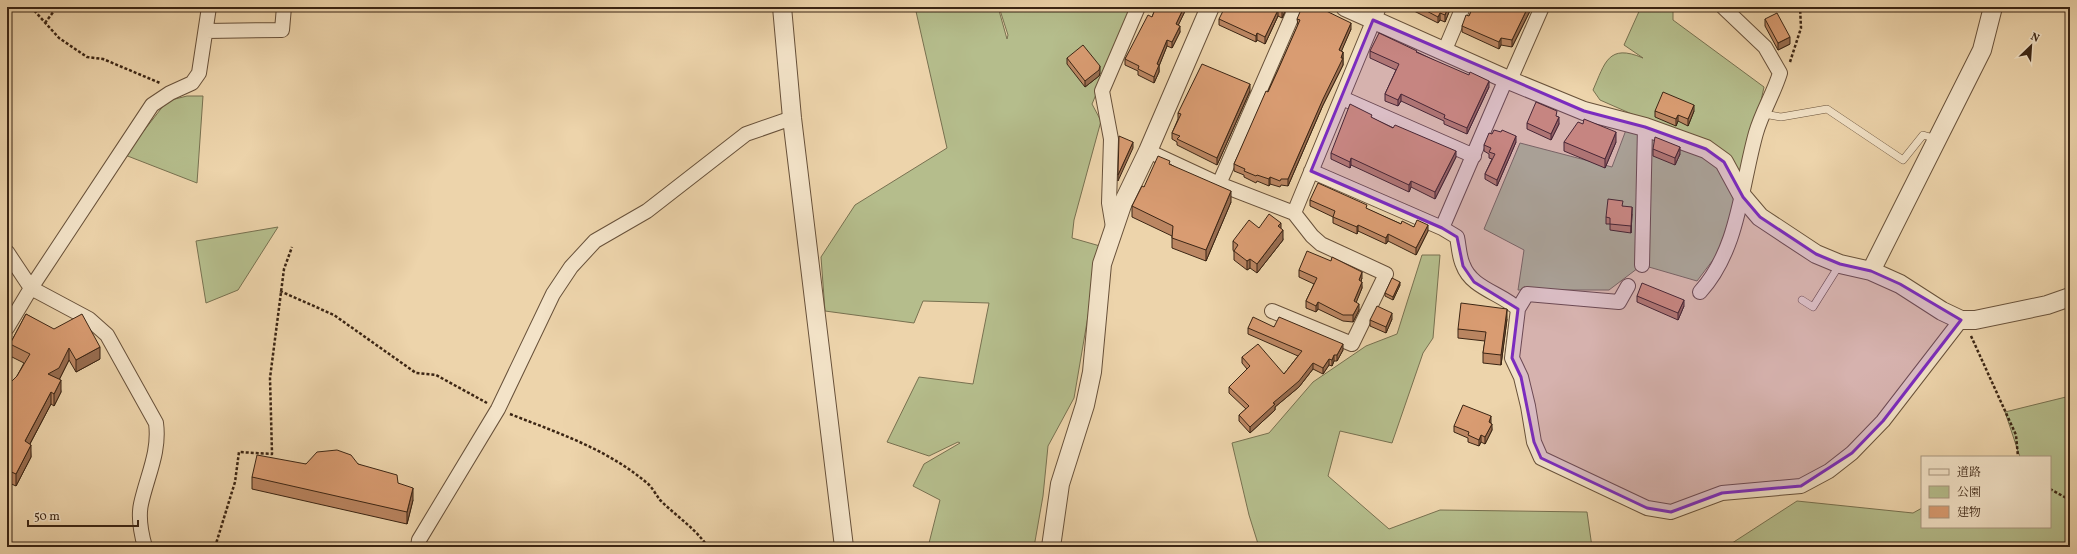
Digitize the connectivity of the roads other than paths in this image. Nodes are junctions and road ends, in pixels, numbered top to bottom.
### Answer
1 (209, 7) edge
2 (284, 7) edge
3 (782, 7) edge
4 (1138, 7) edge
5 (1210, 7) edge
6 (1296, 7) edge
7 (1345, 7) edge
8 (1463, 7) edge
9 (1542, 7) edge
10 (1723, 7) edge
11 (1993, 7) edge
12 (1376, 14) edge
13 (206, 31) junction
14 (1444, 52) junction
15 (1508, 80) junction
16 (1342, 98) junction
17 (1764, 114) junction
18 (792, 118) junction
19 (1645, 127) junction
20 (1937, 139) junction
21 (1148, 151) junction
22 (1474, 156) junction
23 (1311, 171) junction
24 (1219, 184) junction
25 (1743, 197) junction
26 (1294, 213) junction
27 (1113, 227) junction
28 (1442, 228) junction
29 (7, 252) edge
30 (1642, 264) dead end
31 (1840, 264) junction
32 (1871, 270) junction
33 (1628, 286) dead end
34 (31, 288) junction
35 (1700, 292) dead end
36 (2070, 297) edge
37 (1802, 300) dead end
38 (1518, 309) junction
39 (1272, 311) dead end
40 (1961, 320) junction
41 (7, 328) edge
42 (145, 547) edge
43 (418, 547) edge
44 (844, 547) edge
45 (1051, 547) edge

1 - 13 street
2 - 13 street
3 - 18 street
4 - 27 street
5 - 21 street
6 - 24 street
7 - 12 street
8 - 14 street
9 - 15 street
10 - 17 street
11 - 20 street
12 - 14 street
12 - 16 street
13 - 34 street
14 - 15 street
15 - 19 street
15 - 22 street
16 - 22 street
16 - 23 street
17 - 20 lane
17 - 25 street
18 - 43 street
18 - 44 street
19 - 25 street
19 - 30 street
20 - 32 street
21 - 24 street
21 - 27 street
22 - 28 street
23 - 26 street
23 - 28 street
24 - 26 street
25 - 31 street
25 - 35 street
26 - 39 street
27 - 45 street
28 - 38 street
29 - 34 street
31 - 32 street
31 - 37 lane
32 - 40 street
33 - 38 street
34 - 41 street
34 - 42 street
36 - 40 street
38 - 40 street

